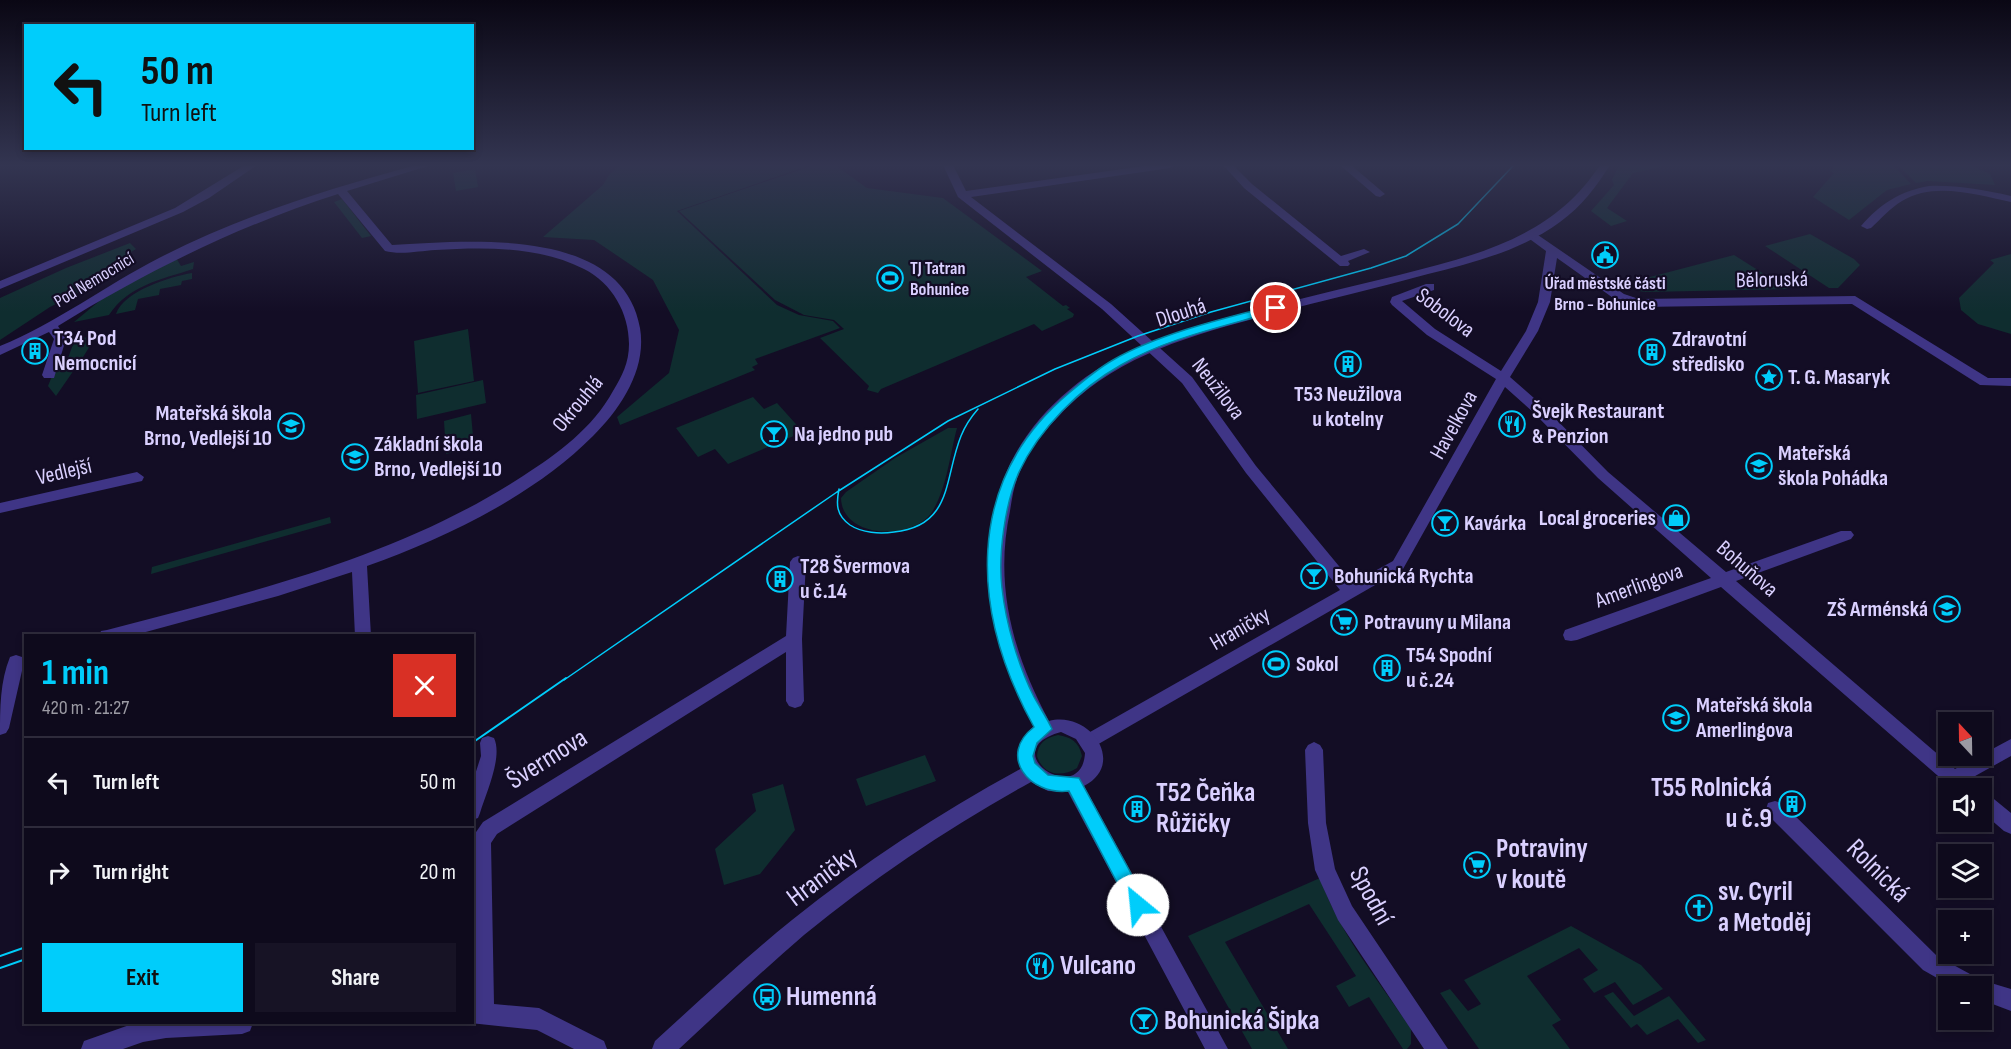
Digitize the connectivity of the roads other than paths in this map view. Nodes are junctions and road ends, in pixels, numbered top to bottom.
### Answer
1 (169, 214) edge
2 (268, 214) edge
3 (360, 214) edge
4 (986, 214) edge
5 (1282, 214) edge
6 (1564, 214) edge
7 (1881, 214) edge
8 (1867, 226) dead end
9 (1531, 235) junction
10 (1552, 250) junction
11 (1364, 252) dead end
12 (0, 285) edge
13 (1430, 287) dead end
14 (51, 327) junction
15 (0, 351) edge
16 (49, 375) dead end
17 (1503, 378) junction
18 (2011, 382) edge
19 (137, 477) dead end
20 (0, 508) edge
21 (1846, 535) dead end
22 (798, 562) dead end
23 (359, 564) junction
24 (1722, 579) junction
25 (1352, 593) junction
26 (115, 634) edge
27 (363, 634) edge
28 (1571, 635) dead end
29 (794, 639) junction
30 (14, 662) edge
31 (795, 701) dead end
32 (0, 728) edge
33 (1044, 729) junction
34 (1089, 741) junction
35 (488, 742) dead end
36 (2011, 747) edge
37 (1314, 750) dead end
38 (1032, 772) junction
39 (1952, 778) edge
40 (1967, 778) edge
41 (1073, 783) junction
42 (474, 806) edge
43 (1775, 809) dead end
44 (1992, 809) edge
45 (2011, 825) edge
46 (1954, 976) edge
47 (1992, 993) edge
48 (2011, 1000) edge
49 (478, 1013) edge
50 (223, 1024) edge
51 (92, 1049) edge
52 (596, 1049) edge
53 (663, 1049) edge
54 (1217, 1049) edge
55 (1437, 1049) edge

1 - 12 street
2 - 14 street, Pod Nemocnicí
3 - 23 street, Okrouhlá
4 - 25 street, Neužilova
5 - 11 street
6 - 9 street, Dlouhá
7 - 8 street
9 - 10 street, Běloruská
9 - 33 street, Dlouhá
10 - 17 street, Havelkova
10 - 18 street, Běloruská
13 - 17 street, Sobolova
14 - 15 street, Pod Nemocnicí
14 - 16 street, Pod Nemocnicí
17 - 24 street, Bohuňova
17 - 25 street, Havelkova
19 - 20 street, Vedlejší
21 - 24 street, Amerlingova
22 - 29 street
23 - 26 street, Okrouhlá
23 - 27 street
24 - 28 street, Amerlingova
24 - 39 street, Bohuňova
25 - 34 street, Hraničky
29 - 31 street
29 - 49 street, Švermova
30 - 32 street
33 - 34 street
33 - 38 street
34 - 41 street
35 - 42 street, Švermova
36 - 40 street
37 - 55 street, Spodní
38 - 41 street
38 - 53 street, Hraničky
41 - 54 street
43 - 46 street, Rolnická
44 - 45 street
47 - 48 street
49 - 52 street, Švermova
50 - 51 street

